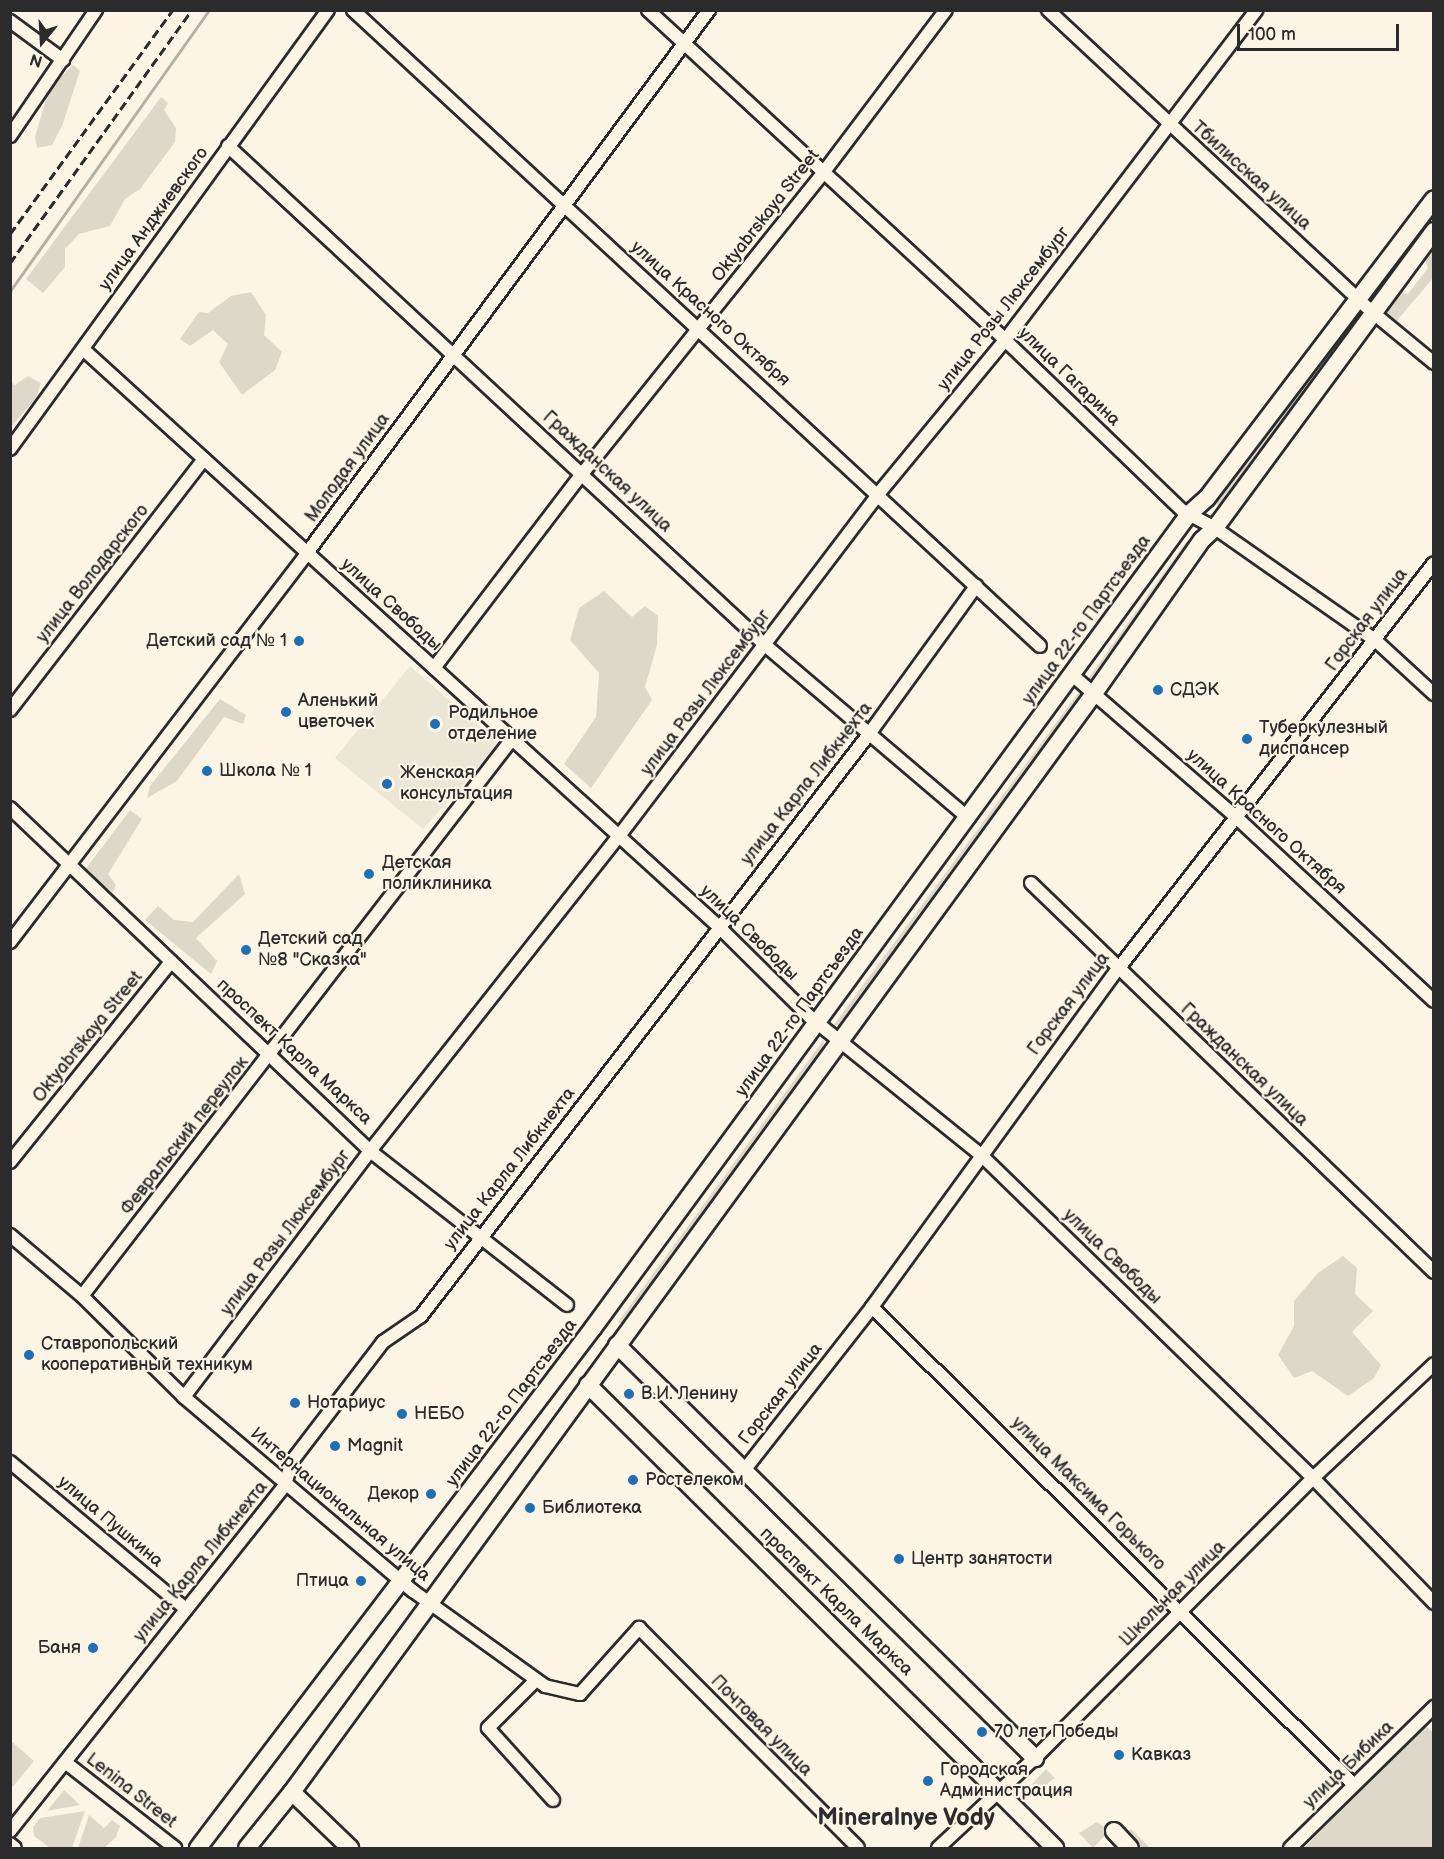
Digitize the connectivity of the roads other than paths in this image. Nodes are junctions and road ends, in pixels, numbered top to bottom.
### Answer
1 (96, 10) edge
2 (328, 10) edge
3 (353, 10) edge
4 (648, 10) edge
5 (709, 10) edge
6 (946, 10) edge
7 (1048, 10) edge
8 (1256, 10) edge
9 (10, 21) edge
10 (684, 44) junction
11 (63, 60) junction
12 (1169, 125) junction
13 (10, 136) edge
14 (228, 146) junction
15 (824, 173) junction
16 (1434, 199) edge
17 (565, 207) junction
18 (1434, 231) edge
19 (1359, 299) junction
20 (1372, 312) junction
21 (700, 328) junction
22 (1005, 340) junction
23 (83, 349) junction
24 (454, 354) junction
25 (1434, 363) edge
26 (10, 449) edge
27 (204, 459) junction
28 (582, 474) junction
29 (879, 493) junction
30 (1189, 514) junction
31 (1215, 528) junction
32 (307, 553) junction
33 (1434, 563) edge
34 (976, 586) junction
35 (1375, 640) junction
36 (765, 645) junction
37 (1040, 646) dead end
38 (434, 668) junction
39 (1071, 674) junction
40 (1095, 692) junction
41 (1434, 694) edge
42 (10, 710) edge
43 (869, 734) junction
44 (512, 739) junction
45 (10, 808) edge
46 (1236, 817) junction
47 (968, 818) junction
48 (619, 836) junction
49 (70, 867) junction
50 (1031, 883) dead end
51 (719, 927) junction
52 (10, 942) edge
53 (171, 962) junction
54 (1118, 969) junction
55 (1434, 1001) edge
56 (815, 1022) junction
57 (840, 1039) junction
58 (270, 1056) junction
59 (370, 1151) junction
60 (980, 1154) junction
61 (10, 1162) edge
62 (10, 1235) edge
63 (480, 1236) junction
64 (1434, 1272) edge
65 (82, 1296) junction
66 (567, 1305) dead end
67 (872, 1306) junction
68 (617, 1345) junction
69 (1434, 1364) edge
70 (588, 1385) junction
71 (184, 1397) junction
72 (10, 1462) edge
73 (742, 1473) junction
74 (1313, 1478) junction
75 (285, 1485) junction
76 (400, 1581) junction
77 (428, 1602) junction
78 (1434, 1603) edge
79 (186, 1609) junction
80 (1181, 1612) junction
81 (639, 1628) joint
82 (536, 1680) junction
83 (1434, 1707) edge
84 (1035, 1758) junction
85 (65, 1762) junction
86 (1353, 1784) junction
87 (1000, 1791) junction
88 (292, 1792) junction
89 (553, 1800) dead end
90 (10, 1831) edge
91 (1114, 1832) dead end
92 (10, 1844) edge
93 (15, 1848) edge
94 (175, 1848) edge
95 (198, 1848) edge
96 (247, 1848) edge
97 (350, 1848) edge
98 (858, 1848) edge
99 (938, 1848) edge
100 (1055, 1848) edge
101 (1130, 1848) edge
102 (1290, 1848) edge

1 - 11 street
2 - 14 street, улица Анджиевского
3 - 17 street, улица Красного Октября
4 - 10 street, улица Гагарина
5 - 10 street, Молодая улица
6 - 15 street, Oktyabrskaya Street
7 - 12 street, Тбилисская улица
8 - 12 street, улица Розы Люксембург
9 - 11 street
10 - 15 street, улица Гагарина
10 - 17 street, Молодая улица
11 - 13 street
12 - 19 street, Тбилисская улица
12 - 22 street, улица Розы Люксембург
14 - 23 street, улица Анджиевского
14 - 24 street, Гражданская улица
15 - 21 street, Oktyabrskaya Street
15 - 22 street, улица Гагарина
16 - 19 main road, улица 22-го Партсъезда
17 - 21 street, улица Красного Октября
17 - 24 street, Молодая улица
18 - 20 main road
19 - 20 street, Тбилисская улица
19 - 30 main road, улица 22-го Партсъезда
20 - 25 street, Тбилисская улица
20 - 31 main road
21 - 28 street, Oktyabrskaya Street
21 - 29 street, улица Красного Октября
22 - 29 street, улица Розы Люксембург
22 - 30 street, улица Гагарина
23 - 26 street, улица Анджиевского
23 - 27 street, улица Свободы
24 - 28 street, Гражданская улица
24 - 32 street, Молодая улица
27 - 32 street, улица Свободы
27 - 42 street, улица Володарского
28 - 36 street, Гражданская улица
28 - 38 street, Oktyabrskaya Street
29 - 34 street, улица Красного Октября
29 - 36 street, улица Розы Люксембург
30 - 31 street, улица Гагарина
30 - 39 main road, улица 22-го Партсъезда
31 - 35 street, улица Гагарина
31 - 40 main road
32 - 38 street, улица Свободы
32 - 49 street, Молодая улица
33 - 35 street, Горская улица
34 - 37 street, улица Красного Октября
34 - 43 street, улица Карла Либкнехта
35 - 41 street, улица Гагарина
35 - 46 street, Горская улица
36 - 43 street, Гражданская улица
36 - 48 street, улица Розы Люксембург
38 - 44 street, улица Свободы
39 - 40 street, улица Красного Октября
39 - 47 main road, улица 22-го Партсъезда
40 - 46 street, улица Красного Октября
40 - 57 main road
43 - 47 street, Гражданская улица
43 - 51 street, улица Карла Либкнехта
44 - 48 street, улица Свободы
44 - 58 street, Февральский переулок
45 - 49 street, проспект Карла Маркса
46 - 54 street, Горская улица
46 - 55 street, улица Красного Октября
47 - 56 main road, улица 22-го Партсъезда
48 - 51 street, улица Свободы
48 - 59 street, улица Розы Люксембург
49 - 52 street, Молодая улица
49 - 53 street, проспект Карла Маркса
50 - 54 street, Гражданская улица
51 - 56 street, улица Свободы
51 - 63 street, улица Карла Либкнехта
53 - 58 street, проспект Карла Маркса
53 - 61 street, Oktyabrskaya Street
54 - 60 street, Горская улица
54 - 64 street, Гражданская улица
56 - 57 street, улица Свободы
56 - 76 main road, улица 22-го Партсъезда
57 - 60 street, улица Свободы
57 - 68 main road
58 - 59 street, проспект Карла Маркса
58 - 65 street, Февральский переулок
59 - 63 street, проспект Карла Маркса
59 - 71 street, улица Розы Люксембург
60 - 67 street, Горская улица
60 - 74 street, улица Свободы
62 - 65 street, Интернациональная улица
63 - 66 street, проспект Карла Маркса
63 - 75 street, улица Карла Либкнехта
65 - 71 street, Интернациональная улица
67 - 73 street, Горская улица
67 - 80 street, улица Максима Горького
68 - 70 main road
68 - 73 main road, проспект Карла Маркса
69 - 74 street, Школьная улица
70 - 77 main road
70 - 87 main road, проспект Карла Маркса
71 - 75 street, Интернациональная улица
72 - 79 street, улица Пушкина
73 - 84 main road, проспект Карла Маркса
74 - 78 street, улица Свободы
74 - 80 street, Школьная улица
75 - 76 street, Интернациональная улица
75 - 79 street, улица Карла Либкнехта
76 - 77 street, Интернациональная улица
76 - 95 main road, улица 22-го Партсъезда
77 - 82 street, Интернациональная улица
77 - 88 main road
79 - 85 street, улица Карла Либкнехта
80 - 84 street, Школьная улица
80 - 86 street, улица Максима Горького
81 - 82 street, Интернациональная улица
81 - 98 street, Почтовая улица
82 - 89 street
83 - 86 street, улица Бибика
84 - 87 street, Школьная улица
85 - 90 street, улица Карла Либкнехта
85 - 94 street, Lenina Street
86 - 102 street, улица Бибика
87 - 99 street, Школьная улица
87 - 100 main road, проспект Карла Маркса
88 - 96 main road
88 - 97 main road
91 - 101 main road
92 - 93 street

